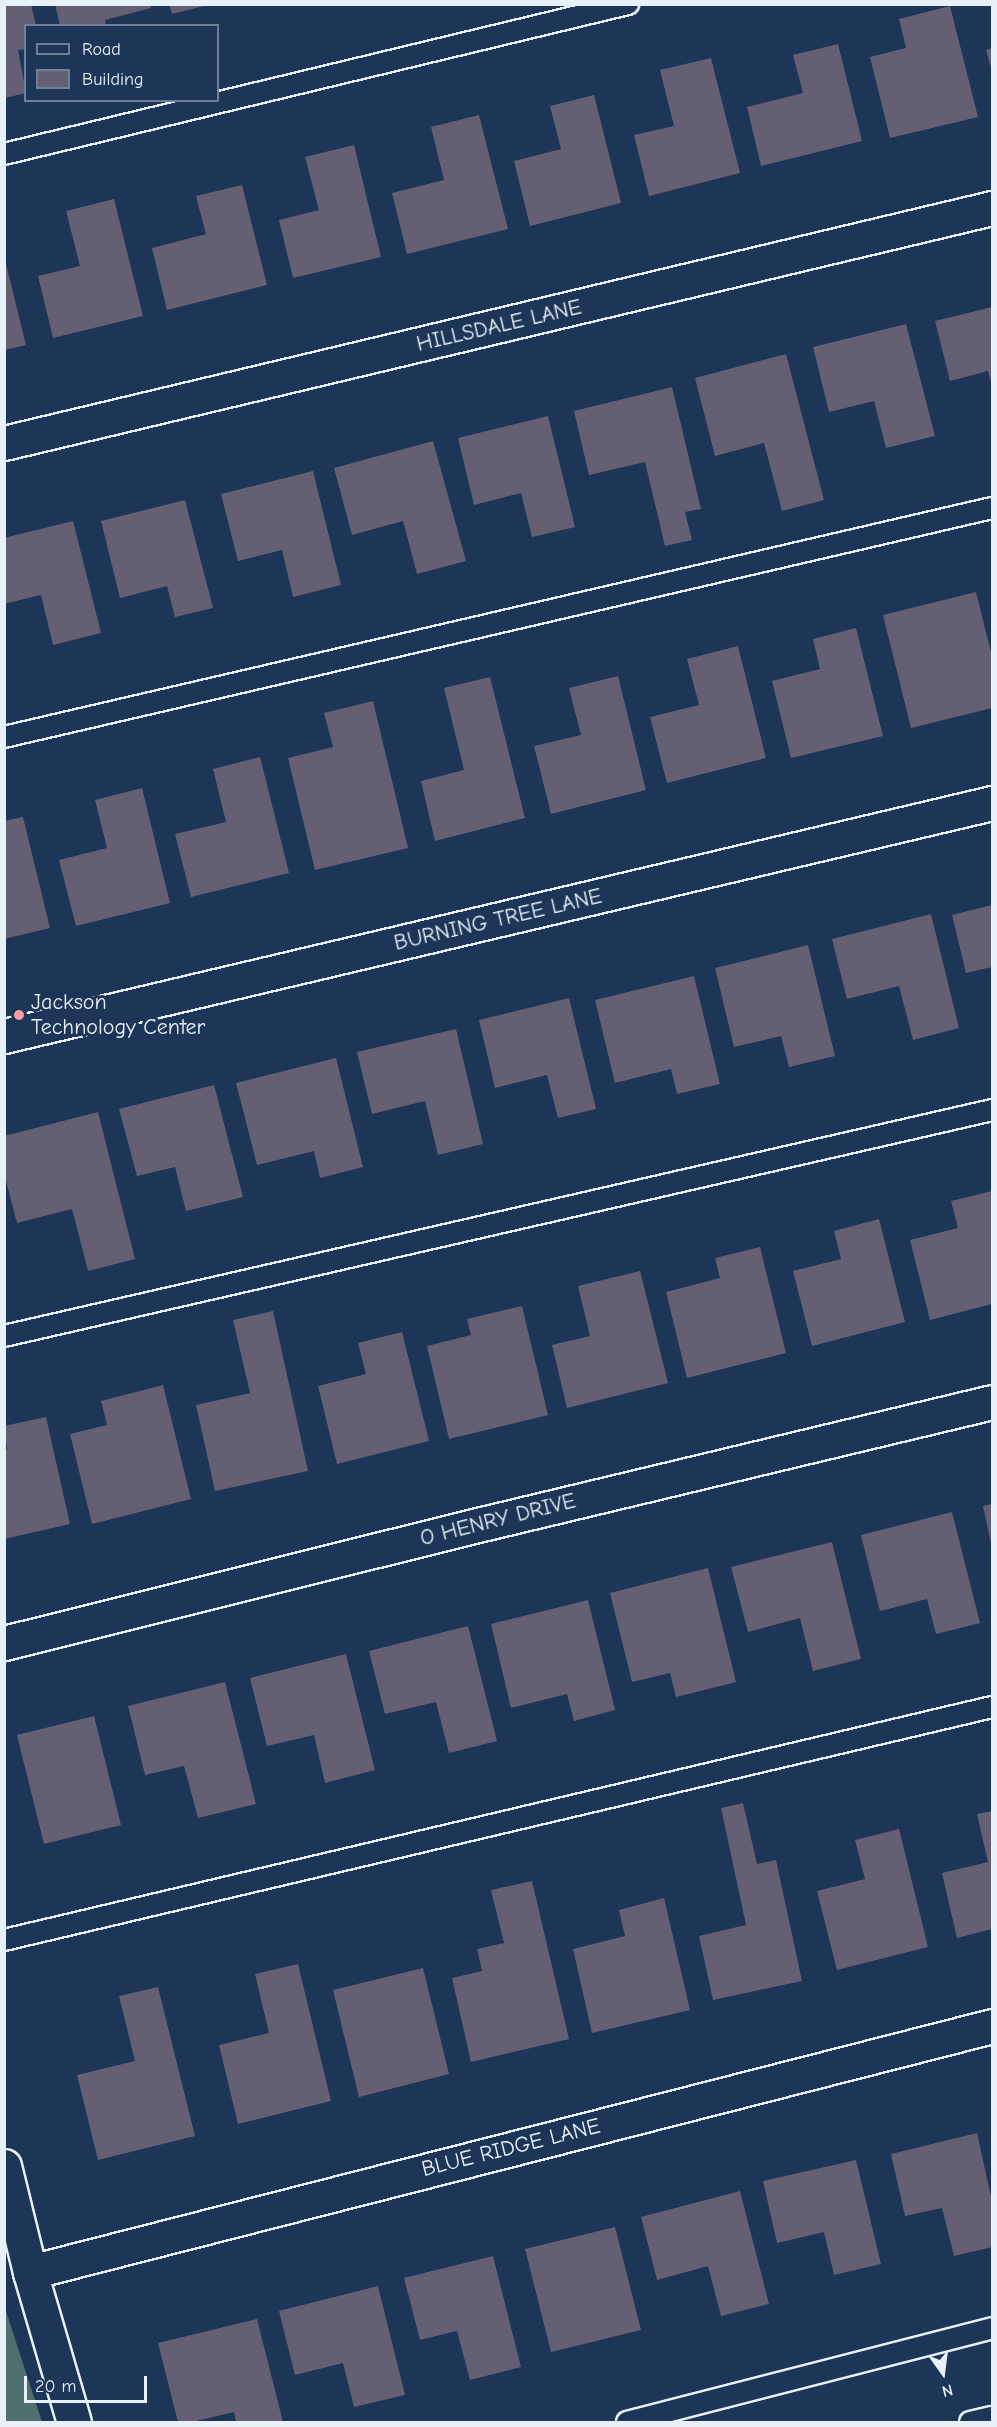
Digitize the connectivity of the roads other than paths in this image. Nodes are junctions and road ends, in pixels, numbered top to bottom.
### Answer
1 (628, 4) edge
2 (4, 154) edge
3 (993, 208) edge
4 (4, 443) edge
5 (993, 508) edge
6 (4, 737) edge
7 (993, 803) edge
8 (4, 1036) edge
9 (993, 1110) edge
10 (4, 1336) edge
11 (993, 1402) edge
12 (4, 1643) edge
13 (993, 1707) edge
14 (4, 1940) edge
15 (993, 2026) edge
16 (4, 2166) edge
17 (30, 2272) junction
18 (993, 2328) edge
19 (993, 2417) edge
20 (74, 2422) edge
21 (627, 2422) edge
22 (970, 2422) edge

1 - 2 lane
3 - 4 street, HILLSDALE LANE
5 - 6 lane
7 - 8 street, BURNING TREE LANE
9 - 10 lane
11 - 12 street, O HENRY DRIVE
13 - 14 lane
15 - 17 street, BLUE RIDGE LANE
16 - 17 street
17 - 20 street
18 - 21 lane
19 - 22 lane

